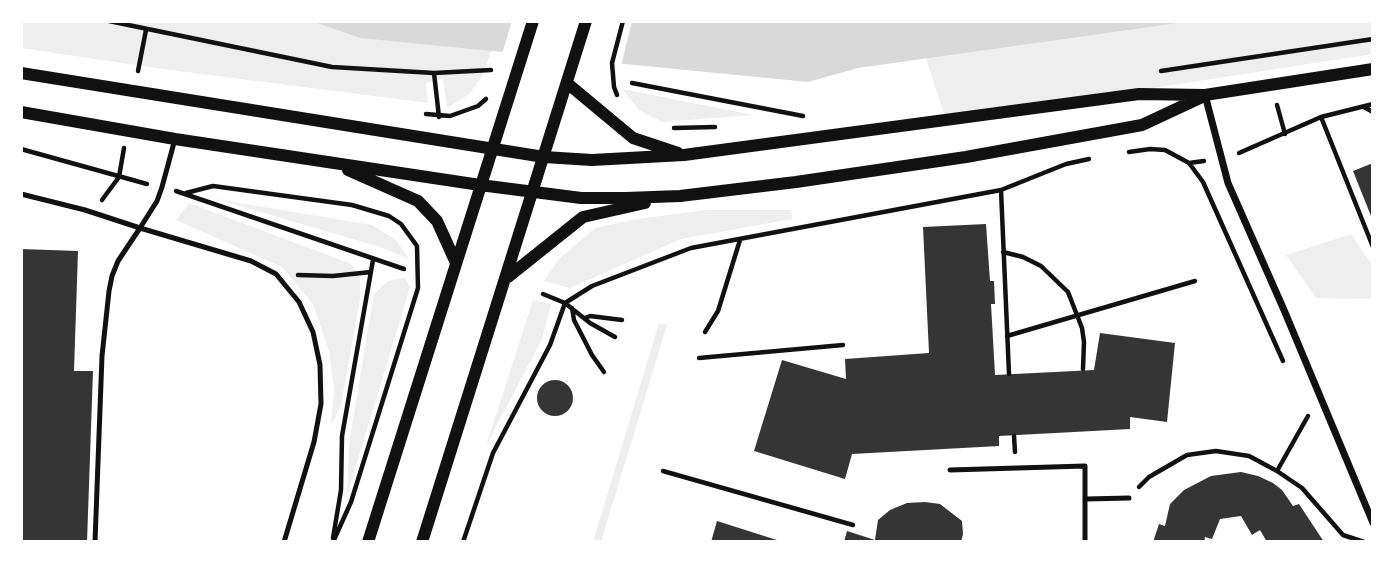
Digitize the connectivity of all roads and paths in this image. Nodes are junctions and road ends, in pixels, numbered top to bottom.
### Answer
1 (109, 21) edge
2 (533, 21) edge
3 (586, 21) edge
4 (623, 21) edge
5 (146, 30) junction
6 (1373, 39) edge
7 (1373, 69) edge
8 (491, 70) dead end
9 (21, 73) edge
10 (434, 73) junction
11 (1149, 73) dead end
12 (137, 79) dead end
13 (567, 83) junction
14 (632, 83) dead end
15 (1205, 95) junction
16 (618, 100) dead end
17 (1373, 104) edge
18 (1364, 106) junction
19 (21, 112) edge
20 (1373, 113) edge
21 (797, 115) junction
22 (440, 116) dead end
23 (810, 117) dead end
24 (1321, 117) junction
25 (784, 118) dead end
26 (724, 127) dead end
27 (663, 128) dead end
28 (175, 139) junction
29 (492, 147) junction
30 (21, 149) edge
31 (1123, 152) dead end
32 (684, 155) junction
33 (544, 157) junction
34 (1098, 157) dead end
35 (1222, 159) junction
36 (333, 163) junction
37 (480, 185) junction
38 (162, 187) junction
39 (1001, 190) junction
40 (186, 193) junction
41 (534, 193) junction
42 (21, 194) edge
43 (680, 196) junction
44 (140, 228) junction
45 (740, 240) junction
46 (1373, 247) edge
47 (1003, 252) junction
48 (373, 260) junction
49 (456, 263) junction
50 (404, 269) dead end
51 (370, 272) junction
52 (276, 274) junction
53 (507, 278) junction
54 (1195, 281) dead end
55 (543, 294) dead end
56 (565, 303) junction
57 (572, 308) junction
58 (1077, 314) junction
59 (584, 318) junction
60 (622, 320) dead end
61 (705, 332) dead end
62 (1007, 336) junction
63 (615, 337) dead end
64 (843, 345) dead end
65 (699, 358) dead end
66 (1083, 369) dead end
67 (604, 372) dead end
68 (1009, 374) dead end
69 (1308, 416) dead end
70 (950, 470) dead end
71 (663, 471) dead end
72 (1277, 471) junction
73 (1129, 498) joint
74 (1086, 499) junction
75 (1373, 523) edge
76 (853, 525) dead end
77 (95, 542) edge
78 (284, 542) edge
79 (333, 542) edge
80 (368, 542) edge
81 (422, 542) edge
82 (463, 542) edge
83 (1085, 542) edge
84 (1364, 542) edge

1 - 5 path
2 - 29 street
3 - 13 street
4 - 16 path
5 - 10 path
5 - 12 path
6 - 11 path
7 - 15 street
8 - 10 path
9 - 29 street
10 - 22 path
13 - 32 street
13 - 33 street
14 - 21 path
15 - 32 street
15 - 35 street
15 - 43 street
17 - 18 path
18 - 20 path
18 - 24 path
19 - 28 street
21 - 23 path
21 - 25 path
24 - 35 path
24 - 46 path
26 - 27 path
28 - 36 street
28 - 38 lane
29 - 33 street
29 - 37 street
30 - 38 path
31 - 35 path
32 - 33 street
33 - 41 street
34 - 39 path
35 - 75 street
36 - 37 street
36 - 49 street
37 - 41 street
37 - 49 street
38 - 40 path
38 - 44 lane
39 - 45 path
39 - 47 path
40 - 48 path
40 - 79 path
41 - 43 street
41 - 53 street
42 - 44 lane
43 - 53 street
44 - 52 lane
44 - 77 lane
45 - 56 path
45 - 61 path
47 - 58 path
47 - 62 path
48 - 50 path
48 - 51 path
49 - 80 street
51 - 52 path
51 - 79 path
52 - 78 lane
53 - 81 street
54 - 58 path
55 - 56 path
56 - 57 path
56 - 82 path
57 - 59 path
57 - 67 path
58 - 62 path
58 - 66 path
59 - 60 path
59 - 63 path
62 - 68 path
64 - 65 path
69 - 72 path
70 - 74 lane
71 - 76 path
72 - 73 path
72 - 84 path
73 - 74 lane
74 - 83 lane

